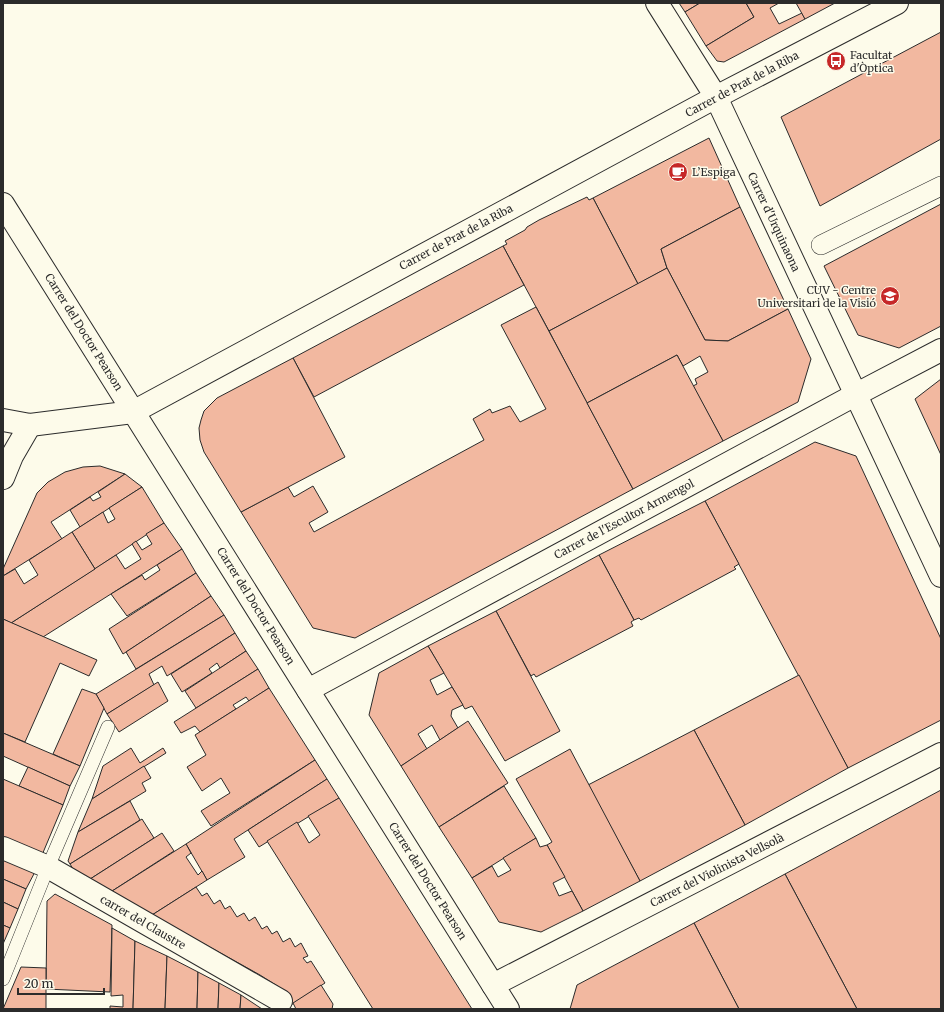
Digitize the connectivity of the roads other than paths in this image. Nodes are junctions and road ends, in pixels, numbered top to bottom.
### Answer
1 (657, 3) edge
2 (897, 3) edge
3 (716, 97) junction
4 (941, 186) edge
5 (3, 204) edge
6 (821, 245) dead end
7 (941, 350) edge
8 (855, 395) junction
9 (133, 412) junction
10 (3, 420) edge
11 (30, 425) junction
12 (3, 478) edge
13 (941, 576) edge
14 (308, 690) junction
15 (108, 727) dead end
16 (941, 754) edge
17 (3, 848) edge
18 (48, 867) junction
19 (3, 979) edge
20 (493, 986) junction
21 (281, 1001) dead end
22 (508, 1009) edge

1 - 3 street, Carrer d'Urquinaona
2 - 3 street, Carrer de Prat de la Riba
3 - 8 street, Carrer d'Urquinaona
3 - 9 street, Carrer de Prat de la Riba
4 - 6 street
5 - 9 street, Carrer del Doctor Pearson
7 - 8 street, Carrer de l'Escultor Armengol
8 - 13 street, Carrer d'Urquinaona
8 - 14 street, Carrer de l'Escultor Armengol
9 - 11 street, Carrer de Prat de la Riba
9 - 14 street, Carrer del Doctor Pearson
10 - 11 street, Carrer de Prat de la Riba
11 - 12 street
14 - 20 street, Carrer del Doctor Pearson
15 - 18 lane
16 - 20 street, Carrer del Violinista Vellsolà
17 - 18 street, carrer del Claustre
18 - 19 lane
18 - 21 street, carrer del Claustre
20 - 22 street, Carrer del Doctor Pearson

